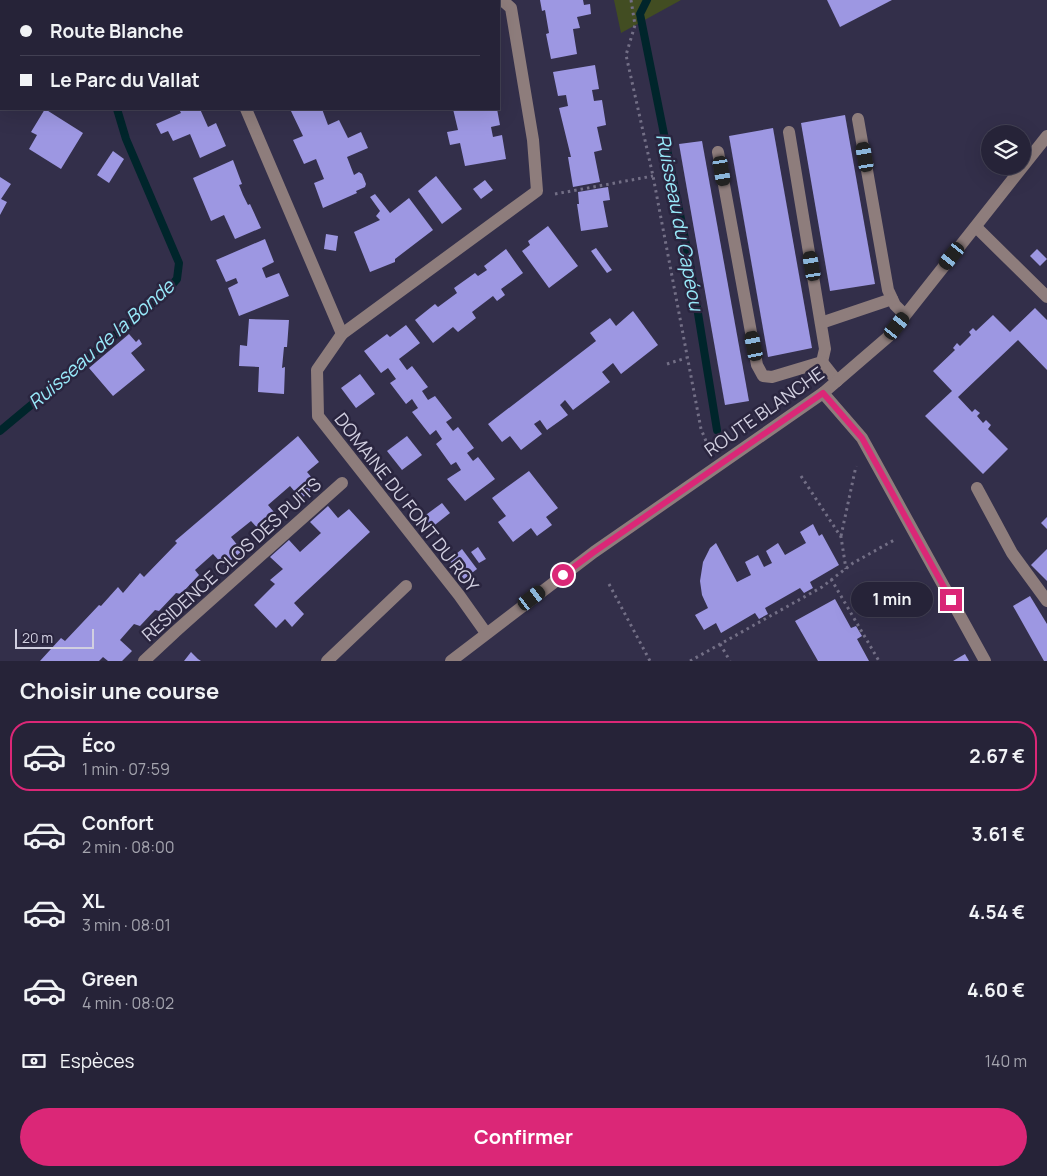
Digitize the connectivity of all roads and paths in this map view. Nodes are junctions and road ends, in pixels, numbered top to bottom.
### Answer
1 (502, 0) edge
2 (631, 0) edge
3 (246, 110) edge
4 (858, 120) dead end
5 (789, 132) dead end
6 (1047, 136) edge
7 (718, 152) dead end
8 (653, 176) junction
9 (537, 191) junction
10 (976, 227) junction
11 (1047, 297) edge
12 (892, 299) junction
13 (905, 315) junction
14 (821, 323) junction
15 (342, 334) junction
16 (686, 358) junction
17 (822, 362) junction
18 (667, 364) dead end
19 (837, 381) junction
20 (823, 393) junction
21 (708, 446) dead end
22 (857, 458) dead end
23 (801, 476) dead end
24 (342, 483) dead end
25 (977, 488) dead end
26 (913, 530) junction
27 (841, 537) junction
28 (846, 568) junction
29 (831, 579) junction
30 (609, 584) dead end
31 (406, 586) dead end
32 (1047, 602) edge
33 (486, 633) junction
34 (720, 644) junction
35 (144, 661) edge
36 (327, 661) edge
37 (450, 661) edge
38 (650, 661) edge
39 (690, 661) edge
40 (730, 661) edge
41 (879, 661) edge
42 (985, 661) edge

1 - 9 street
2 - 8 path
3 - 15 street
4 - 12 street
5 - 14 street
6 - 10 street, ROUTE BLANCHE
7 - 17 street
8 - 9 path
8 - 16 path
9 - 15 street, DOMAINE DU FONT DU ROY
10 - 11 street
10 - 13 street, ROUTE BLANCHE
12 - 13 street
12 - 14 street
13 - 19 street, ROUTE BLANCHE
14 - 17 street
15 - 33 street, DOMAINE DU FONT DU ROY
16 - 18 path
16 - 21 path
17 - 19 street
19 - 20 street, ROUTE BLANCHE
20 - 26 street
20 - 33 street, ROUTE BLANCHE
22 - 27 path
23 - 27 path
24 - 35 street, RESIDENCE CLOS DES PUITS
25 - 32 street
26 - 28 path
26 - 42 street
27 - 28 path
28 - 29 path
29 - 34 path
29 - 41 path
30 - 38 path
31 - 36 street
33 - 37 street, ROUTE BLANCHE
34 - 39 path
34 - 40 path

